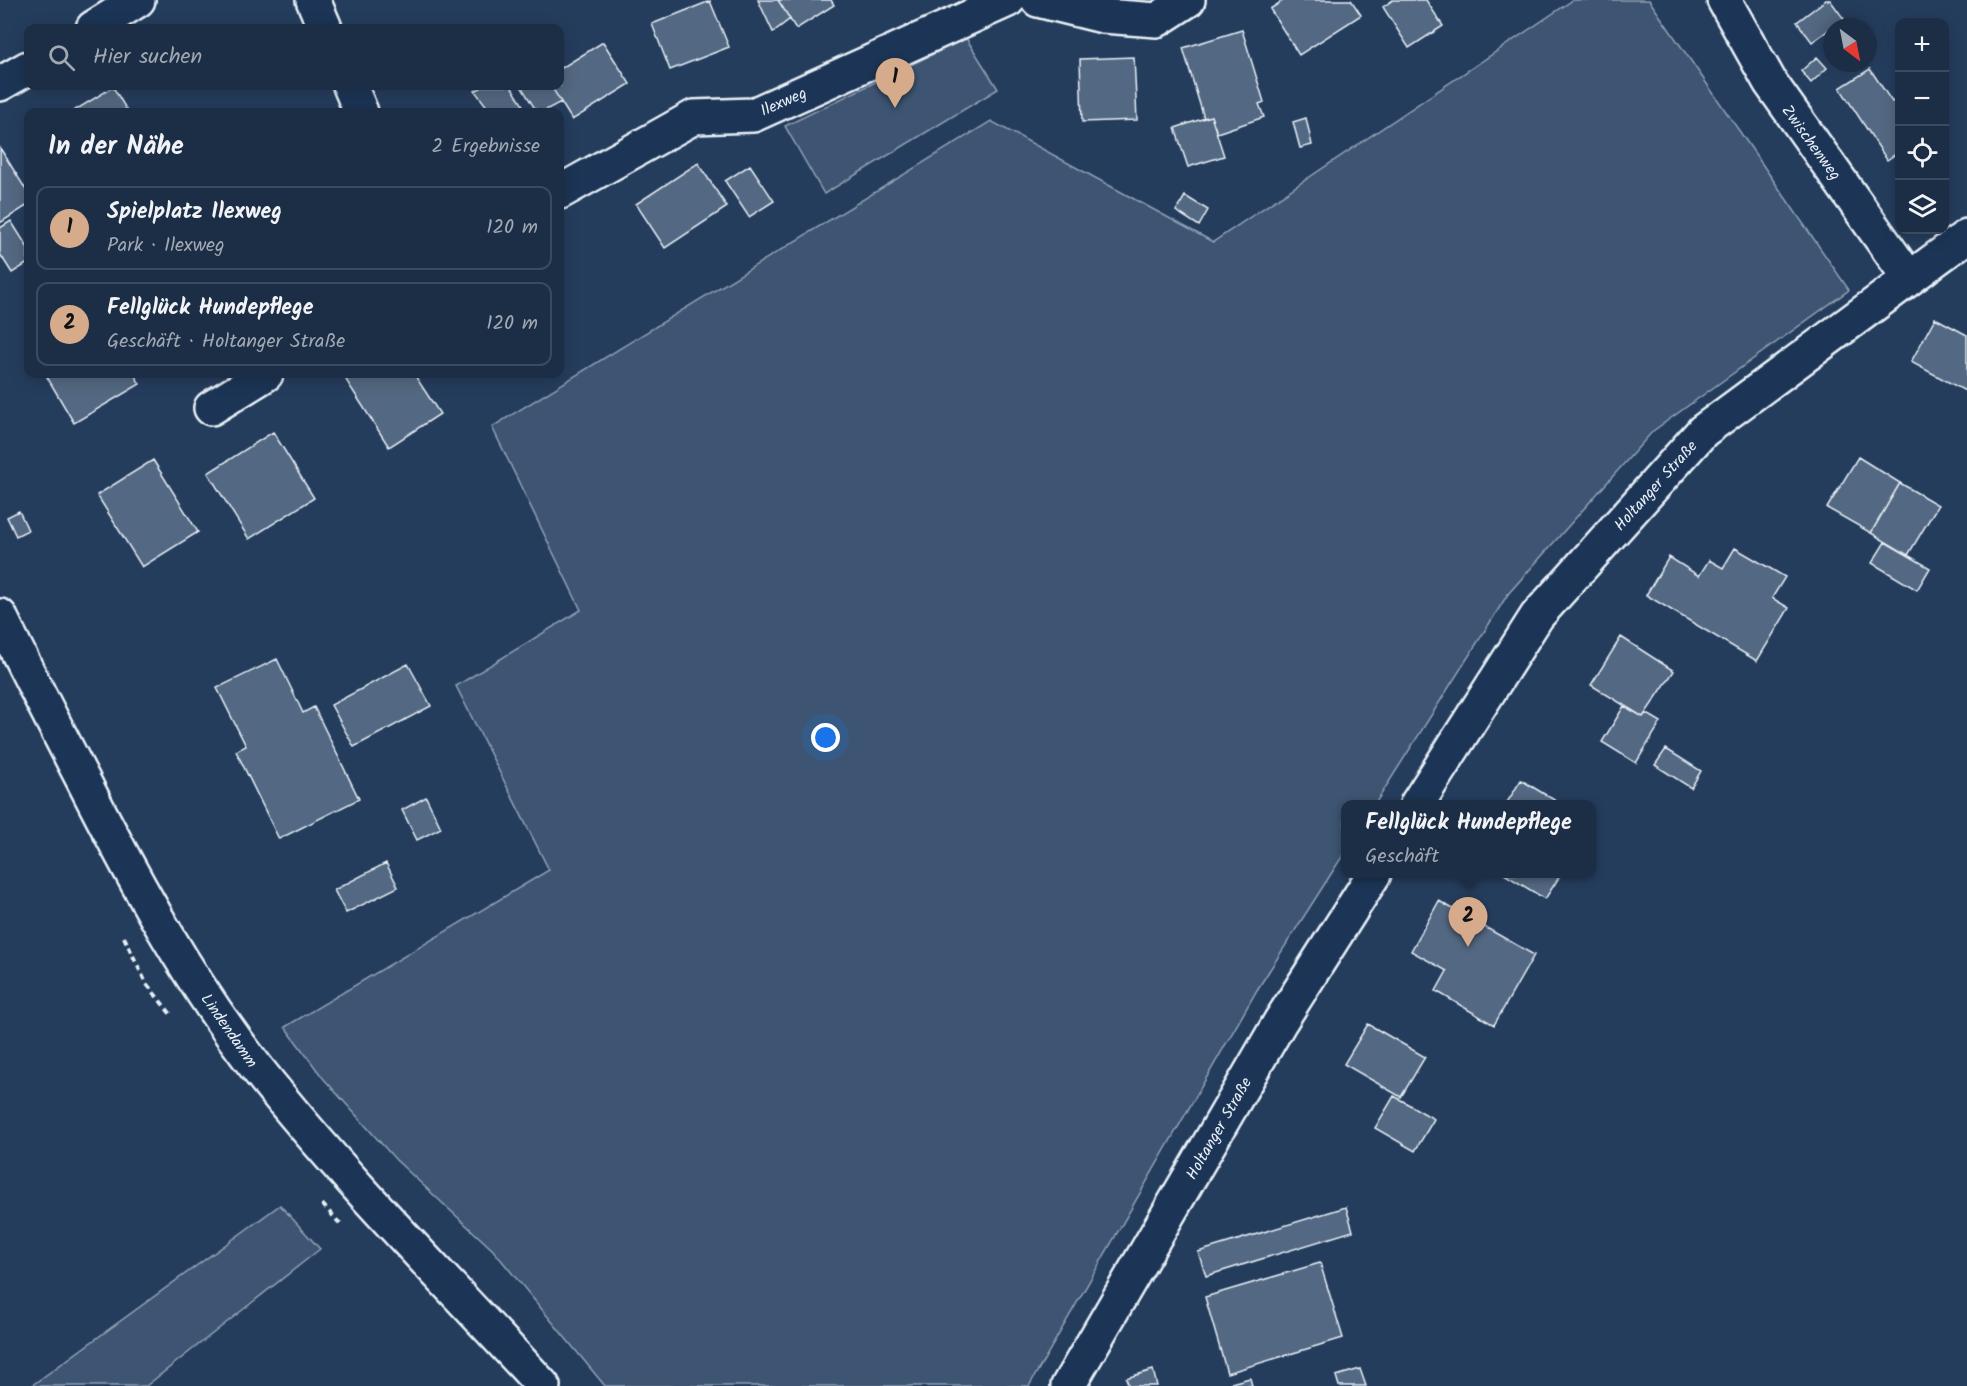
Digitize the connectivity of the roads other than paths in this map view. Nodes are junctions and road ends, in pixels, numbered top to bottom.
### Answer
1 (138, 0) edge
2 (313, 0) edge
3 (1008, 0) edge
4 (1038, 0) edge
5 (1188, 0) edge
6 (1724, 0) edge
7 (99, 24) edge
8 (323, 24) edge
9 (24, 70) edge
10 (0, 84) edge
11 (352, 90) edge
12 (359, 108) edge
13 (564, 190) edge
14 (1967, 236) edge
15 (1909, 278) junction
16 (260, 378) edge
17 (212, 408) dead end
18 (0, 616) edge
19 (1420, 800) edge
20 (1371, 878) edge
21 (543, 1386) edge
22 (1068, 1386) edge

1 - 7 street
2 - 8 street
3 - 13 street, Ilexweg
4 - 5 street
6 - 15 street, Zwischenweg
9 - 10 street
11 - 12 street
14 - 15 street, Holtanger Straße
15 - 19 street, Holtanger Straße
16 - 17 street
18 - 21 street, Lindendamm
20 - 22 street, Holtanger Straße

